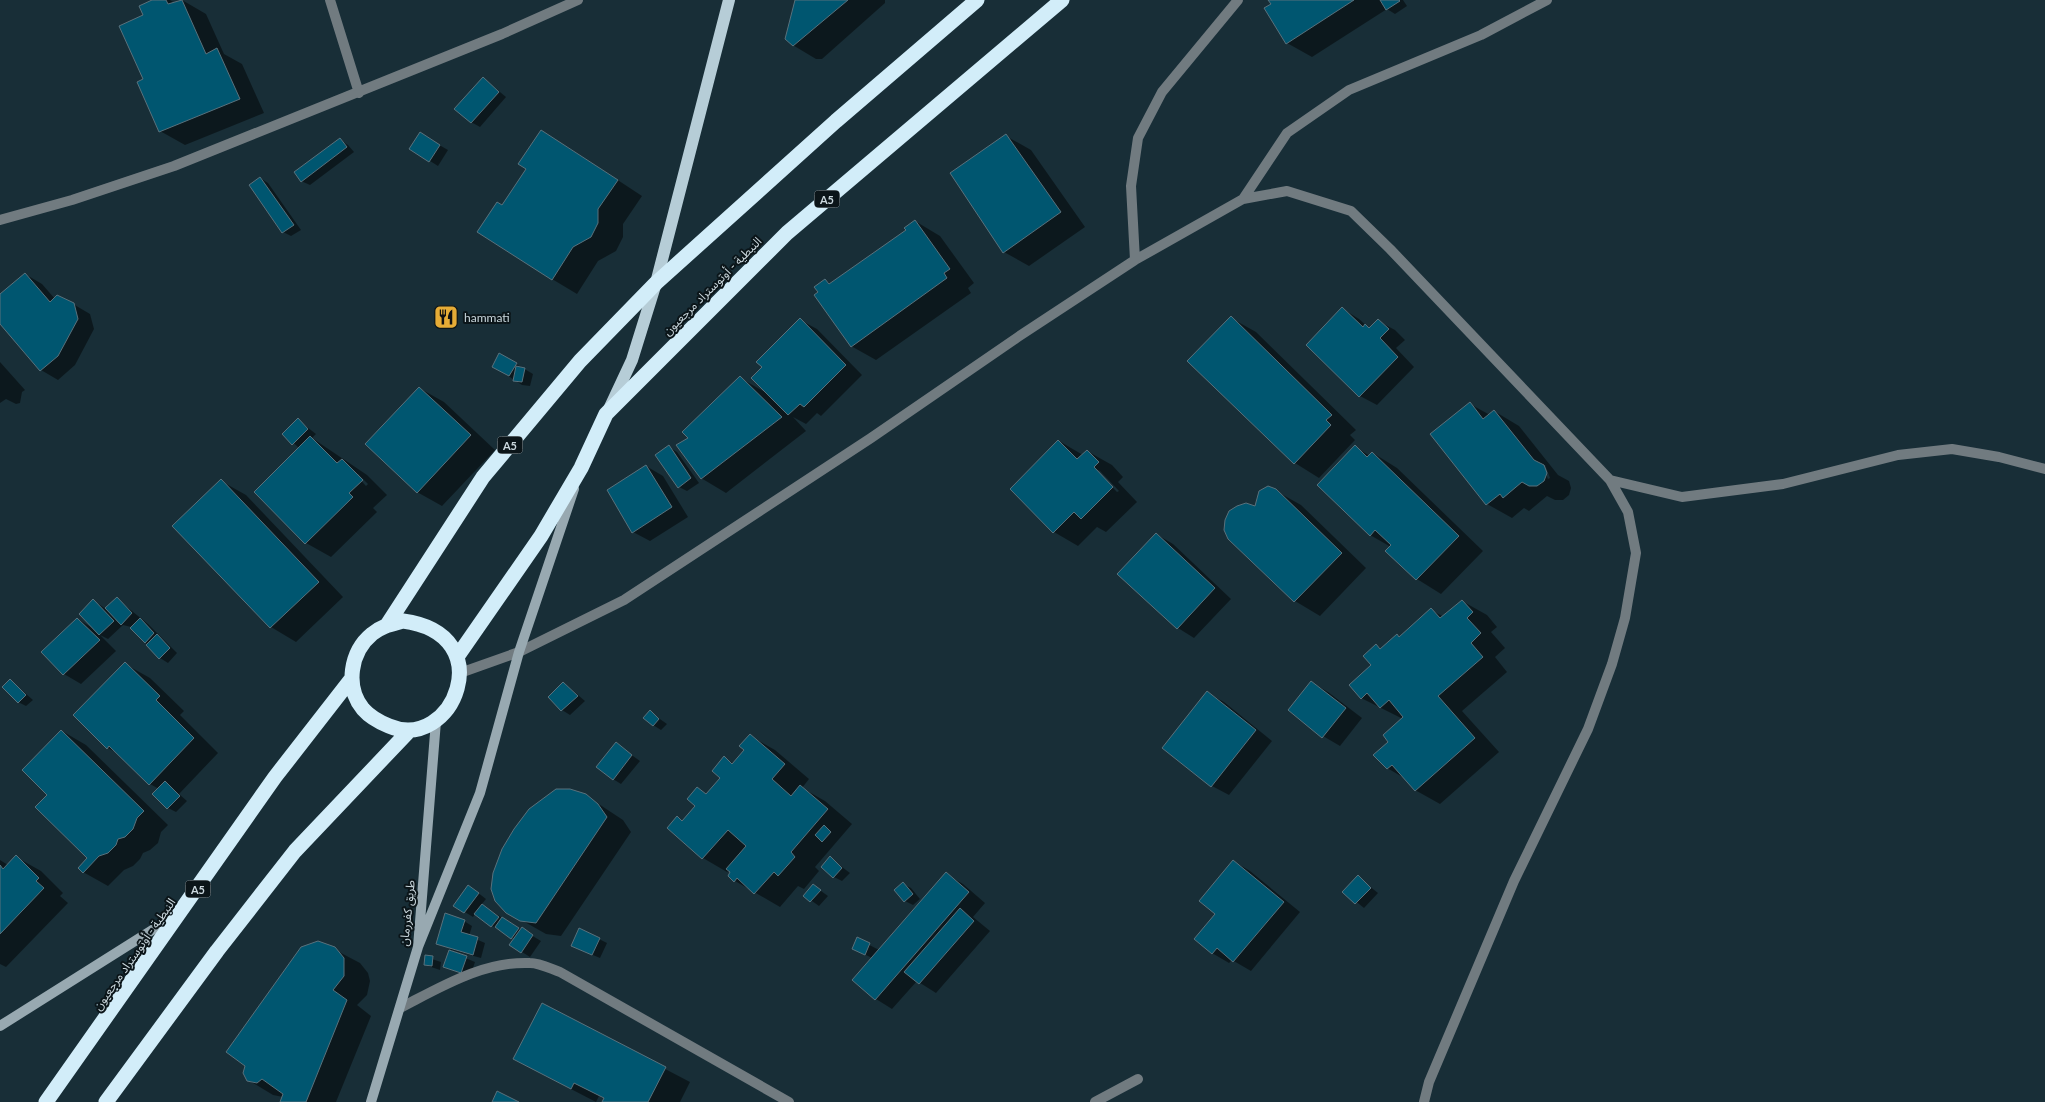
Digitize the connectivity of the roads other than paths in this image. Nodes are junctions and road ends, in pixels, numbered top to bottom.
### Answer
1 (330, 0) edge
2 (578, 0) edge
3 (729, 0) edge
4 (977, 0) edge
5 (1062, 0) edge
6 (1238, 0) edge
7 (1547, 0) edge
8 (359, 92) junction
9 (1243, 199) junction
10 (0, 220) edge
11 (1135, 260) junction
12 (656, 283) junction
13 (606, 414) junction
14 (581, 468) junction
15 (2045, 469) edge
16 (1610, 480) junction
17 (387, 625) junction
18 (519, 652) junction
19 (457, 657) junction
20 (460, 673) junction
21 (352, 678) junction
22 (436, 721) junction
23 (409, 731) junction
24 (183, 911) junction
25 (418, 947) junction
26 (400, 1008) junction
27 (0, 1026) edge
28 (1138, 1079) dead end
29 (46, 1102) edge
30 (106, 1102) edge
31 (371, 1102) edge
32 (789, 1102) edge
33 (1095, 1102) edge
34 (1424, 1102) edge

1 - 8 street
2 - 8 street
3 - 12 main road
4 - 12 highway, A5
5 - 13 highway, النبطية - أوتوستراد مرجعيون / A5
6 - 11 street
7 - 9 street
8 - 10 street
9 - 11 street
9 - 16 street
11 - 18 street
12 - 13 main road
12 - 17 highway, A5
13 - 14 highway, النبطية - أوتوستراد مرجعيون / A5
14 - 18 main road
14 - 19 highway, النبطية - أوتوستراد مرجعيون / A5
15 - 16 street
16 - 34 street
17 - 19 highway, A5
17 - 21 highway, A5
18 - 20 street
18 - 25 main road
19 - 20 highway, A5
20 - 22 highway, A5
21 - 23 highway, A5
21 - 24 highway, النبطية - أوتوستراد مرجعيون / A5
22 - 23 highway, A5
22 - 25 main road, طريق كفررمان
23 - 30 highway, A5
24 - 27 main road
24 - 29 highway, النبطية - أوتوستراد مرجعيون / A5
25 - 26 main road, طريق كفررمان
26 - 31 main road, طريق كفررمان
26 - 32 street
28 - 33 street

